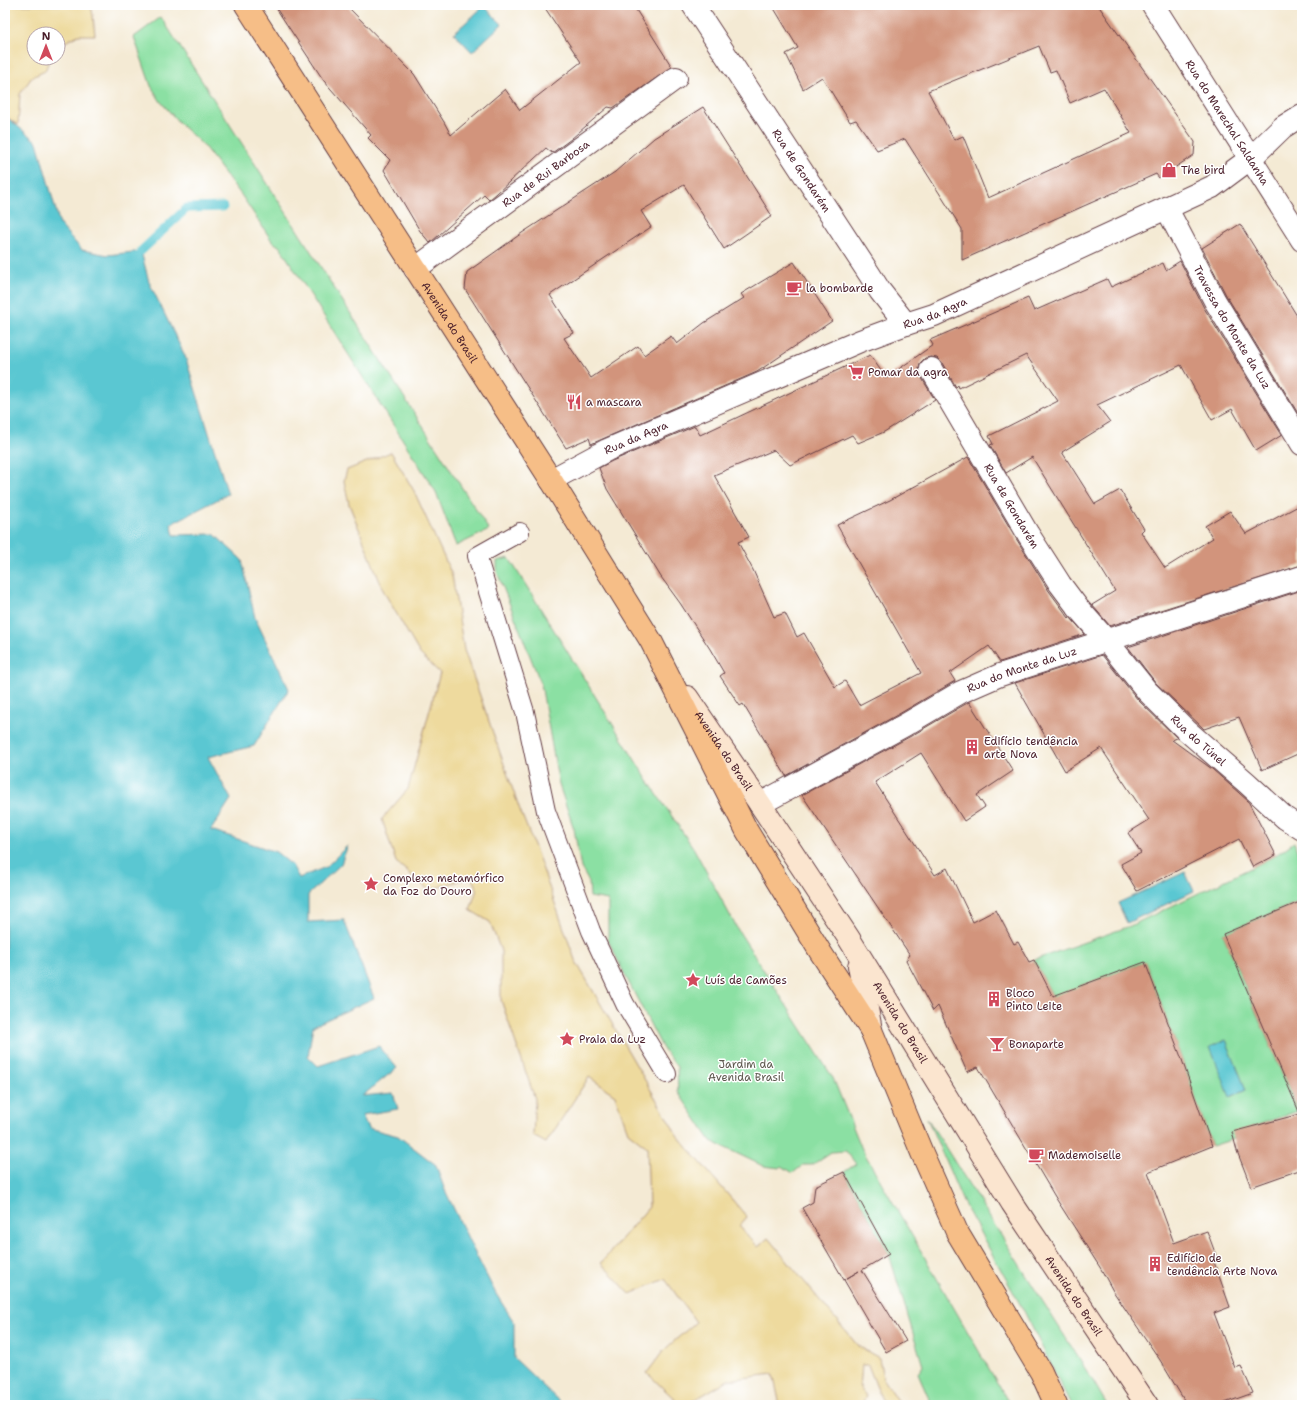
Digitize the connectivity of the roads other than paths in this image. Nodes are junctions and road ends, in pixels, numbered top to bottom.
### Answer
1 (246, 5) edge
2 (693, 5) edge
3 (1153, 5) edge
4 (676, 78) dead end
5 (1302, 115) edge
6 (1251, 158) junction
7 (1167, 209) junction
8 (1302, 240) edge
9 (415, 269) junction
10 (909, 330) junction
11 (930, 366) dead end
12 (1302, 444) edge
13 (550, 480) junction
14 (520, 532) dead end
15 (1302, 577) edge
16 (651, 641) junction
17 (1107, 641) junction
18 (760, 804) junction
19 (1302, 829) edge
20 (857, 953) junction
21 (871, 1030) junction
22 (667, 1074) dead end
23 (1056, 1405) edge
24 (1147, 1405) edge

1 - 9 main road, Avenida do Brasil
2 - 10 street, Rua de Gondarém
3 - 6 street, Rua do Marechal Saldanha
4 - 9 street, Rua de Rui Barbosa
5 - 6 street, Rua da Agra
6 - 7 street, Rua da Agra
6 - 8 street, Rua do Marechal Saldanha
7 - 10 street, Rua da Agra
7 - 12 street, Travessa do Monte da Luz
9 - 13 main road, Avenida do Brasil
10 - 13 street, Rua da Agra
11 - 17 street, Rua de Gondarém
13 - 16 main road, Avenida do Brasil
14 - 22 street
15 - 17 street, Rua do Monte da Luz
16 - 18 main road, Avenida do Brasil
16 - 21 main road, Avenida do Brasil
17 - 18 street, Rua do Monte da Luz
17 - 19 street, Rua do Túnel
18 - 20 main road, Avenida do Brasil
20 - 21 main road
20 - 24 main road, Avenida do Brasil
21 - 23 main road, Avenida do Brasil

